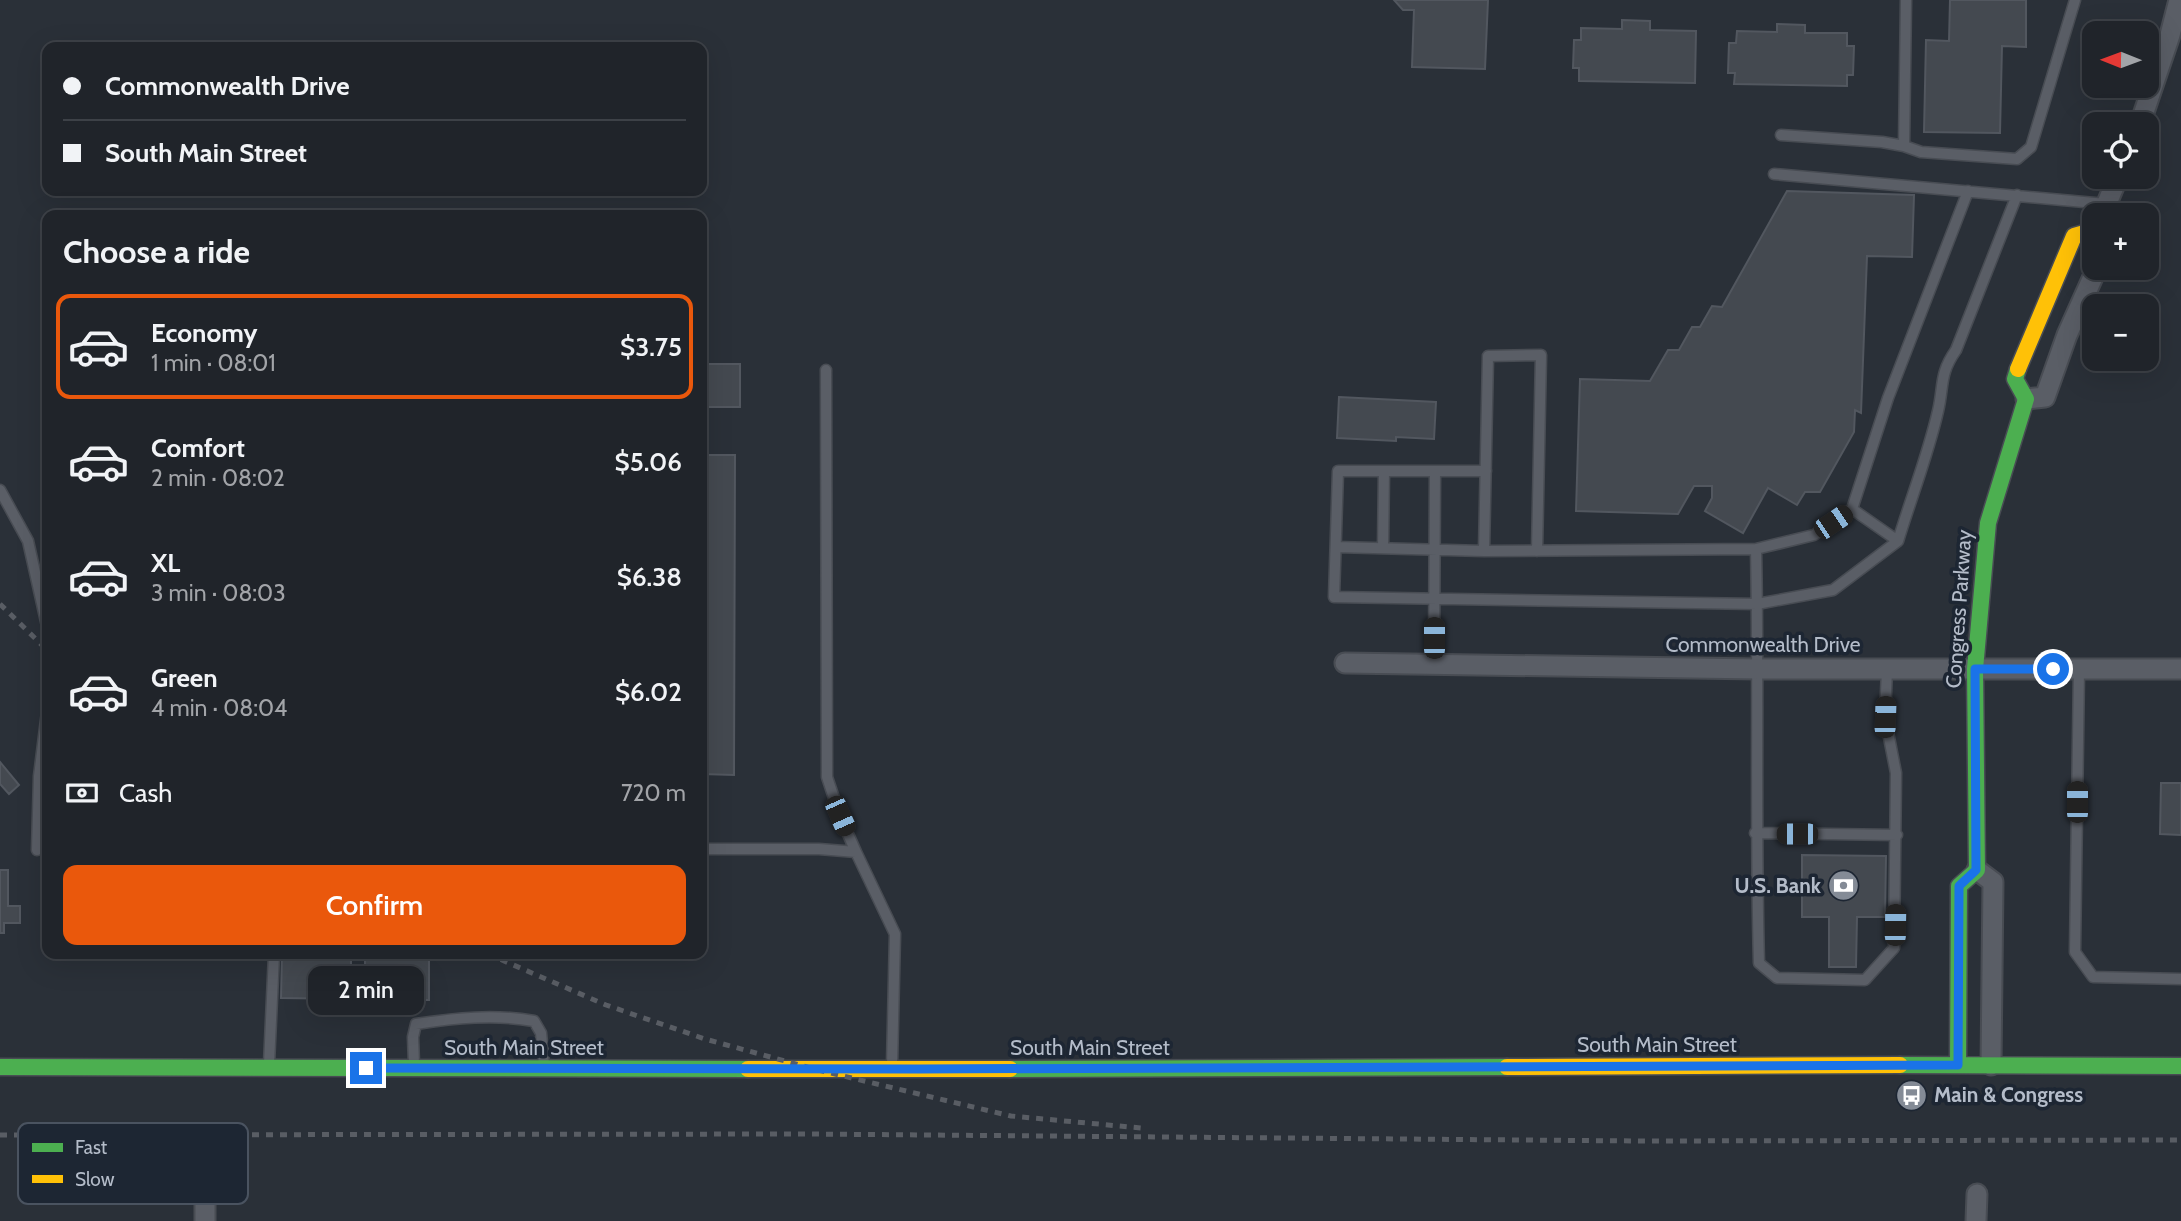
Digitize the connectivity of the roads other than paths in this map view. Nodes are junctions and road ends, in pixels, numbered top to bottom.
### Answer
1 (1906, 0) edge
2 (2075, 0) edge
3 (2179, 0) edge
4 (2144, 112) edge
5 (1781, 135) dead end
6 (1904, 146) junction
7 (1774, 174) dead end
8 (1968, 191) junction
9 (2017, 195) junction
10 (2082, 206) edge
11 (2082, 234) edge
12 (2092, 280) edge
13 (826, 370) dead end
14 (2026, 399) junction
15 (1384, 471) junction
16 (1435, 471) junction
17 (1486, 471) junction
18 (0, 491) edge
19 (1852, 509) junction
20 (1898, 541) junction
21 (1336, 547) junction
22 (1383, 548) junction
23 (1434, 550) junction
24 (1756, 550) junction
25 (1484, 551) junction
26 (1537, 551) junction
27 (1434, 599) junction
28 (1757, 604) junction
29 (42, 605) edge
30 (1345, 663) dead end
31 (1434, 664) junction
32 (2181, 668) edge
33 (1758, 669) junction
34 (1887, 669) junction
35 (1975, 669) junction
36 (2078, 669) junction
37 (42, 752) edge
38 (1755, 834) junction
39 (1897, 835) junction
40 (707, 849) edge
41 (37, 850) dead end
42 (856, 852) junction
43 (1976, 870) junction
44 (274, 959) edge
45 (2181, 979) edge
46 (1958, 1065) junction
47 (1991, 1065) junction
48 (2181, 1066) edge
49 (0, 1067) edge
50 (269, 1068) junction
51 (414, 1068) junction
52 (544, 1069) junction
53 (892, 1069) junction
54 (1977, 1194) dead end
55 (1976, 1221) edge

1 - 6 lane
2 - 6 lane
3 - 4 street
5 - 6 lane
7 - 8 lane
8 - 9 lane
8 - 19 lane
9 - 10 lane
9 - 20 lane
11 - 14 street, Congress Parkway
12 - 14 street
13 - 42 lane
14 - 35 street, Congress Parkway
15 - 16 lane
15 - 21 lane
15 - 22 lane
16 - 17 lane
16 - 23 lane
17 - 25 lane
17 - 26 lane
18 - 29 lane
19 - 20 lane
19 - 24 lane
20 - 28 lane
21 - 22 lane
21 - 27 lane
22 - 23 lane
23 - 25 lane
23 - 27 lane
24 - 26 lane
24 - 28 lane
25 - 26 lane
27 - 28 lane
27 - 31 lane
28 - 33 lane
30 - 31 street, Commonwealth Drive
31 - 33 street, Commonwealth Drive
32 - 36 street, Commonwealth Drive
33 - 34 street, Commonwealth Drive
33 - 38 lane
34 - 35 street, Commonwealth Drive
34 - 39 lane
35 - 36 street, Commonwealth Drive
35 - 43 street, Congress Parkway
36 - 45 lane
37 - 41 lane
38 - 39 lane
38 - 39 lane
40 - 42 lane
42 - 53 lane
43 - 46 street
43 - 47 street
44 - 50 lane
46 - 47 street, South Main Street
46 - 53 street, South Main Street
47 - 48 street, South Main Street
49 - 50 street, South Main Street
50 - 51 street, South Main Street
51 - 52 street, South Main Street
51 - 52 lane
52 - 53 street, South Main Street
54 - 55 street

